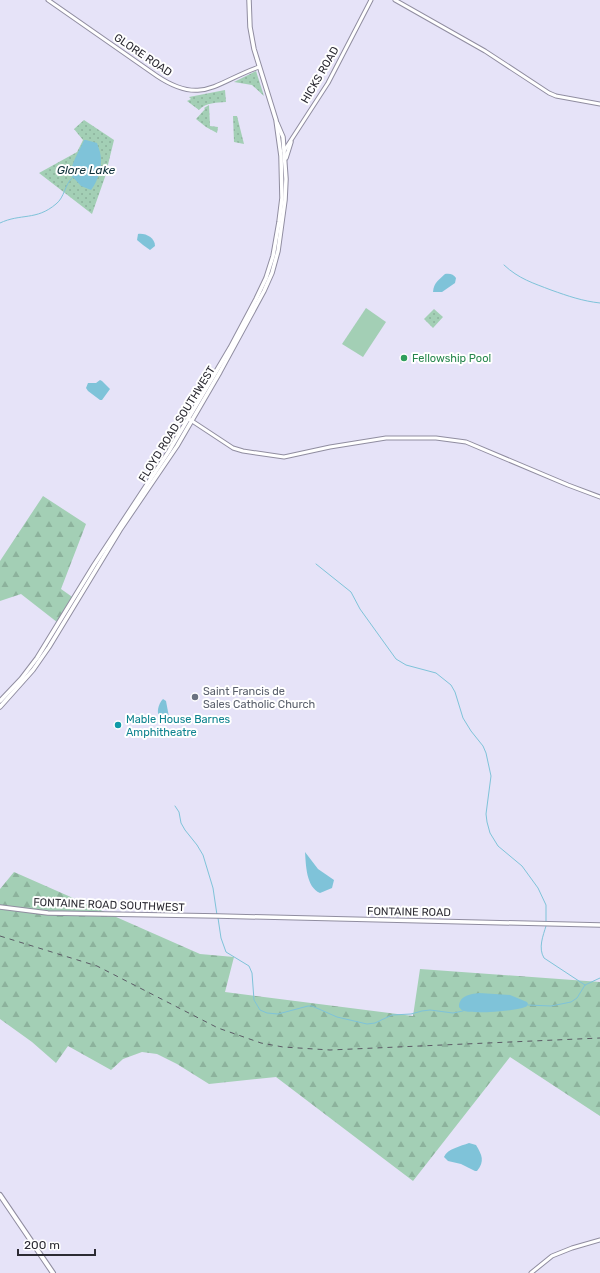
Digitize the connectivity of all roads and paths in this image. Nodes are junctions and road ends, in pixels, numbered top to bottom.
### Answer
1 (48, 0) edge
2 (249, 0) edge
3 (371, 0) edge
4 (395, 0) edge
5 (259, 67) junction
6 (600, 104) edge
7 (276, 120) junction
8 (296, 133) junction
9 (283, 137) junction
10 (291, 142) junction
11 (284, 151) junction
12 (281, 156) junction
13 (285, 167) junction
14 (190, 420) junction
15 (600, 497) edge
16 (0, 701) edge
17 (0, 707) edge
18 (0, 907) edge
19 (218, 916) joint
20 (600, 925) edge
21 (0, 1195) edge
22 (600, 1240) edge
23 (53, 1273) edge
24 (530, 1273) edge

1 - 5 street, GLORE ROAD
2 - 5 main road, FLOYD ROAD SOUTHWEST
3 - 8 street, HICKS ROAD
4 - 6 street
5 - 7 main road, FLOYD ROAD SOUTHWEST
7 - 9 main road, FLOYD ROAD SOUTHWEST
7 - 12 main road, FLOYD ROAD SOUTHWEST
8 - 9 street
8 - 10 street, HICKS ROAD
9 - 11 main road, FLOYD ROAD SOUTHWEST
10 - 11 street, HICKS ROAD
10 - 13 main road
11 - 12 street, HICKS ROAD
11 - 13 main road, FLOYD ROAD SOUTHWEST
12 - 14 main road, FLOYD ROAD SOUTHWEST
13 - 14 main road, FLOYD ROAD SOUTHWEST
14 - 15 street
14 - 16 main road, FLOYD ROAD SOUTHWEST
14 - 17 main road, FLOYD ROAD SOUTHWEST
18 - 19 main road, FONTAINE ROAD SOUTHWEST
19 - 20 main road, FONTAINE ROAD
21 - 23 main road
22 - 24 street

